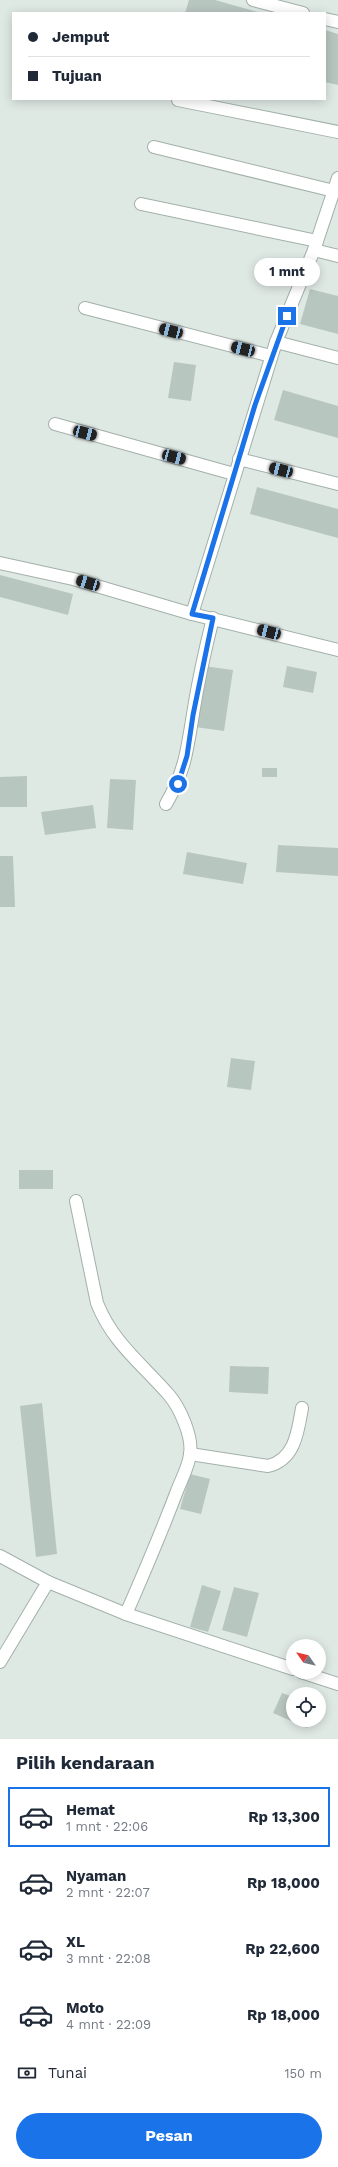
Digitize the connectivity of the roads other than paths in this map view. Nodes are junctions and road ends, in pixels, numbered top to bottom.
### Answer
1 (253, 0) edge
2 (299, 12) edge
3 (326, 19) edge
4 (338, 22) edge
5 (178, 100) edge
6 (338, 132) edge
7 (154, 147) dead end
8 (338, 178) edge
9 (334, 191) junction
10 (141, 204) dead end
11 (316, 245) junction
12 (338, 256) edge
13 (85, 308) dead end
14 (276, 342) junction
15 (272, 356) junction
16 (338, 358) edge
17 (55, 424) dead end
18 (239, 459) junction
19 (234, 474) junction
20 (338, 484) edge
21 (0, 563) edge
22 (192, 614) junction
23 (213, 618) junction
24 (338, 650) edge
25 (166, 804) dead end
26 (76, 1201) dead end
27 (302, 1408) dead end
28 (190, 1454) junction
29 (0, 1556) edge
30 (48, 1582) junction
31 (126, 1614) junction
32 (0, 1662) edge
33 (286, 1667) edge
34 (323, 1679) edge
35 (338, 1684) edge

1 - 2 street
3 - 4 street
5 - 6 street
7 - 9 street
8 - 9 street
9 - 11 street
10 - 11 street
11 - 12 street
11 - 14 street
13 - 15 street
14 - 15 street
14 - 16 street
15 - 18 street
17 - 19 street
18 - 19 street
18 - 20 street
19 - 22 street
21 - 22 street
22 - 23 street
23 - 24 street
23 - 25 street
26 - 28 street
27 - 28 street
28 - 31 street
29 - 30 street
30 - 31 street
30 - 32 street
31 - 33 street
34 - 35 street

